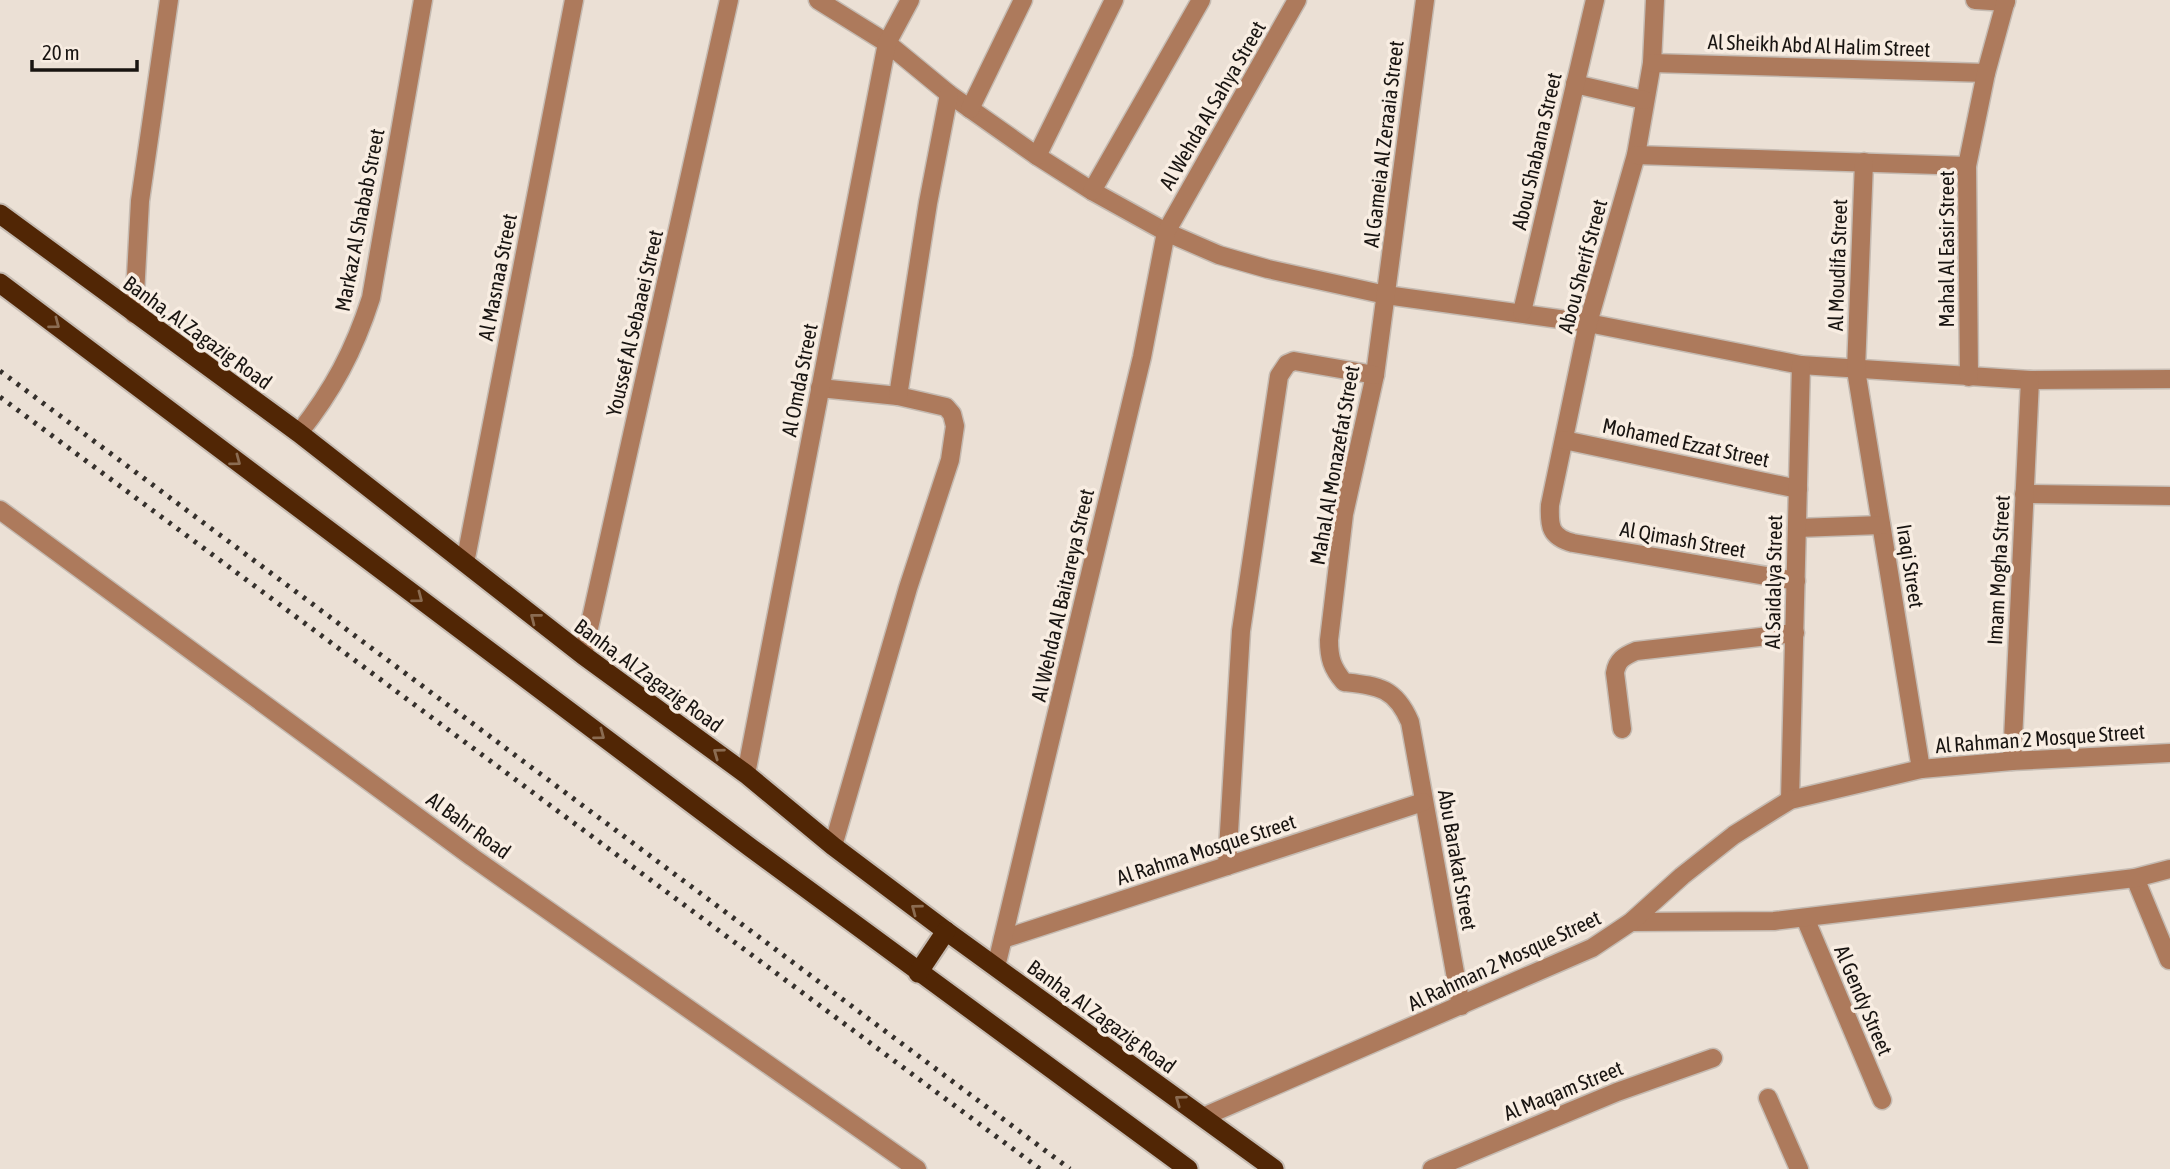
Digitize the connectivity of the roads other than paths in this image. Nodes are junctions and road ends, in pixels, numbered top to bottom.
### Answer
1 (169, 0) edge
2 (423, 0) edge
3 (574, 0) edge
4 (729, 0) edge
5 (910, 0) edge
6 (1023, 0) edge
7 (1114, 0) edge
8 (1200, 0) edge
9 (1297, 0) edge
10 (1425, 0) edge
11 (1595, 0) edge
12 (1655, 0) edge
13 (1975, 0) edge
14 (820, 1) edge
15 (2006, 1) edge
16 (887, 43) junction
17 (1652, 63) junction
18 (1986, 73) junction
19 (1575, 85) junction
20 (948, 94) junction
21 (1644, 100) junction
22 (970, 108) junction
23 (1636, 155) junction
24 (1037, 156) junction
25 (1864, 162) junction
26 (1967, 166) junction
27 (1092, 191) junction
28 (0, 214) edge
29 (1166, 233) junction
30 (0, 283) edge
31 (1386, 295) junction
32 (1522, 312) junction
33 (134, 314) junction
34 (1588, 323) junction
35 (1801, 365) junction
36 (1856, 370) junction
37 (1375, 375) junction
38 (1969, 377) junction
39 (2170, 379) edge
40 (2030, 380) junction
41 (820, 388) junction
42 (898, 396) junction
43 (299, 433) junction
44 (1564, 440) junction
45 (1798, 489) junction
46 (2024, 494) junction
47 (2170, 496) edge
48 (0, 510) edge
49 (1881, 525) junction
50 (1797, 528) junction
51 (1562, 540) joint
52 (465, 563) junction
53 (1796, 582) junction
54 (1795, 633) junction
55 (583, 655) junction
56 (1410, 722) joint
57 (1622, 729) dead end
58 (2170, 753) edge
59 (2012, 761) junction
60 (1921, 769) junction
61 (746, 774) junction
62 (1790, 800) junction
63 (1423, 802) junction
64 (833, 846) junction
65 (1227, 866) junction
66 (2170, 869) edge
67 (2135, 878) junction
68 (1805, 918) junction
69 (1632, 922) junction
70 (946, 931) junction
71 (1003, 939) junction
72 (2169, 960) edge
73 (996, 967) junction
74 (918, 973) junction
75 (1461, 1006) junction
76 (1713, 1058) dead end
77 (1768, 1098) dead end
78 (1882, 1100) dead end
79 (1203, 1117) junction
80 (913, 1168) edge
81 (1188, 1169) edge
82 (1274, 1169) edge
83 (1432, 1169) edge
84 (1799, 1169) edge

1 - 33 street
2 - 43 street, Markaz Al Shabab Street
3 - 52 street, Al Masnaa Street
4 - 55 street, Youssef Al Sebaaei Street
5 - 16 street, Al Omda Street
6 - 22 street
7 - 24 street
8 - 27 street
9 - 29 street, Al Wehda Al Sahya Street
10 - 31 street, Al Gameia Al Zeraaia Street
11 - 19 street, Abou Shabana Street
12 - 17 street, Abou Sherif Street
13 - 15 street
14 - 16 street
15 - 18 street, Mahal Al Easir Street
16 - 20 street
16 - 41 street, Al Omda Street
17 - 18 street, Al Sheikh Abd Al Halim Street
17 - 21 street, Abou Sherif Street
18 - 26 street, Mahal Al Easir Street
19 - 21 street
19 - 32 street, Abou Shabana Street
20 - 22 street
20 - 42 street
21 - 23 street, Abou Sherif Street
22 - 24 street
23 - 25 street
23 - 34 street, Abou Sherif Street
24 - 27 street
25 - 26 street
25 - 36 street, Al Moudifa Street
26 - 38 street, Mahal Al Easir Street
27 - 29 street
28 - 33 highway, Banha, Al Zagazig Road
29 - 31 street
29 - 71 street, Al Wehda Al Baitareya Street
30 -> 74 highway
31 - 32 street
31 - 37 street, Mahal Al Monazefat Street
32 - 34 street
33 - 43 highway, Banha, Al Zagazig Road
34 - 35 street
34 - 44 street, Abou Sherif Street
35 - 36 street
35 - 45 street, Al Saidalya Street
36 - 38 street
36 - 49 street, Iraqi Street
37 - 56 street, Mahal Al Monazefat Street
37 - 65 street
38 - 40 street
39 - 40 street
40 - 46 street, Imam Mogha Street
41 - 42 street
41 - 61 street, Al Omda Street
42 - 64 street
43 - 52 highway, Banha, Al Zagazig Road
44 - 45 street, Mohamed Ezzat Street
44 - 51 street, Abou Sherif Street
45 - 50 street, Al Saidalya Street
46 - 47 street
46 - 59 street, Imam Mogha Street
48 - 80 street, Al Bahr Road
49 - 50 street
49 - 60 street, Iraqi Street
50 - 53 street, Al Saidalya Street
51 - 53 street, Al Qimash Street
55 -> 52 highway, Banha, Al Zagazig Road
53 - 54 street, Al Saidalya Street
54 - 57 street
54 - 62 street, Al Saidalya Street
61 -> 55 highway, Banha, Al Zagazig Road
56 - 63 street, Abu Barakat Street
58 - 59 street, Al Rahman 2 Mosque Street
59 - 60 street, Al Rahman 2 Mosque Street
60 - 62 street, Al Rahman 2 Mosque Street
61 - 64 highway, Banha, Al Zagazig Road
62 - 69 street, Al Rahman 2 Mosque Street
63 - 65 street, Al Rahma Mosque Street
63 - 75 street, Abu Barakat Street
70 -> 64 highway, Banha, Al Zagazig Road
65 - 71 street, Al Rahma Mosque Street
66 - 67 street
67 - 68 street
67 - 72 street
68 - 69 street
68 - 78 street, Al Gendy Street
69 - 75 street, Al Rahman 2 Mosque Street
70 - 73 highway, Banha, Al Zagazig Road
70 - 74 highway
71 - 73 street, Al Wehda Al Baitareya Street
79 -> 73 highway, Banha, Al Zagazig Road
74 - 81 highway
75 - 79 street, Al Rahman 2 Mosque Street
76 - 83 street, Al Maqam Street
77 - 84 street
79 - 82 highway, Banha, Al Zagazig Road

